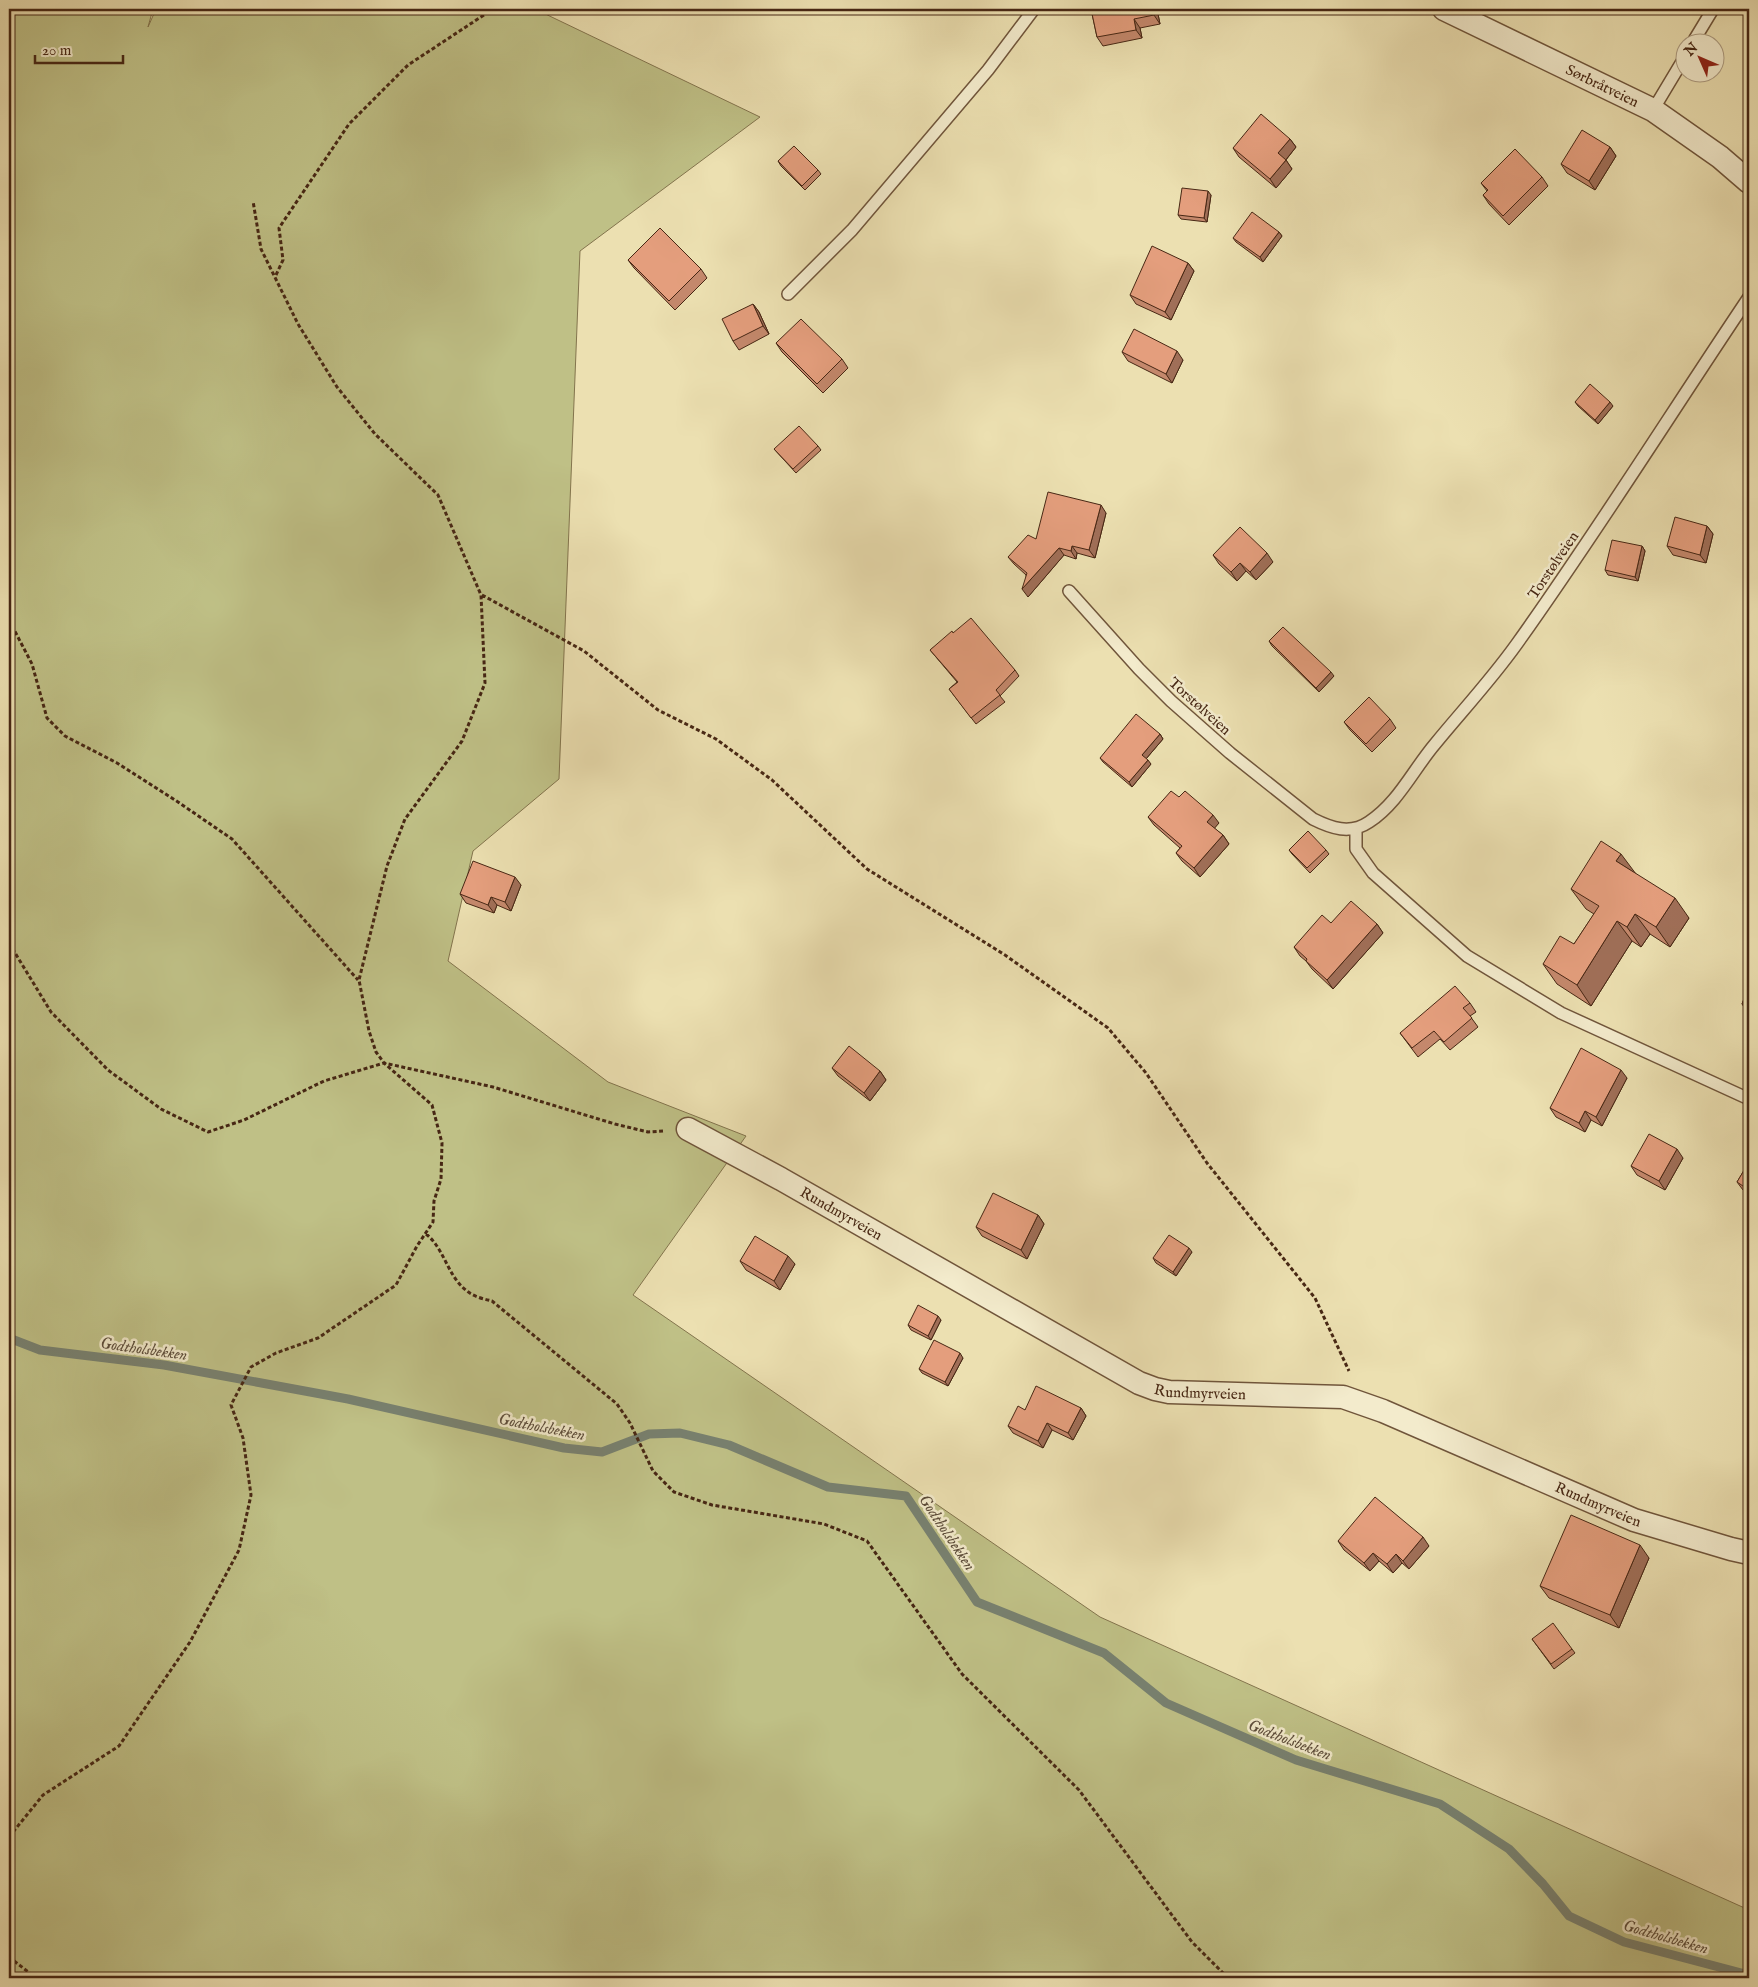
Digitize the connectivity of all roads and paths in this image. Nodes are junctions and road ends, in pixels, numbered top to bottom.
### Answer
1 (493, 9) edge
2 (1034, 9) edge
3 (1444, 9) edge
4 (1714, 9) edge
5 (1699, 32) edge
6 (1676, 72) edge
7 (1653, 110) junction
8 (1749, 182) edge
9 (253, 202) dead end
10 (275, 276) junction
11 (788, 294) dead end
12 (1749, 297) edge
13 (1069, 591) dead end
14 (481, 595) junction
15 (9, 620) edge
16 (1356, 829) junction
17 (9, 943) edge
18 (359, 980) junction
19 (384, 1063) junction
20 (1749, 1099) edge
21 (688, 1129) joint
22 (426, 1234) junction
23 (1352, 1380) dead end
24 (1749, 1553) edge
25 (9, 1836) edge
26 (9, 1957) edge
27 (36, 1978) edge
28 (1228, 1978) edge

1 - 10 path
2 - 11 lane
3 - 7 street, Sørbråtveien
4 - 5 lane
6 - 7 lane
7 - 8 street, Sørbråtveien
9 - 10 path
10 - 14 path
12 - 16 lane, Torstølveien
13 - 16 lane, Torstølveien
14 - 18 path
14 - 23 path
15 - 18 path
16 - 20 lane
17 - 19 path
18 - 19 path
19 - 21 path
19 - 22 path
21 - 24 street, Rundmyrveien
22 - 25 path
22 - 28 path
26 - 27 path

